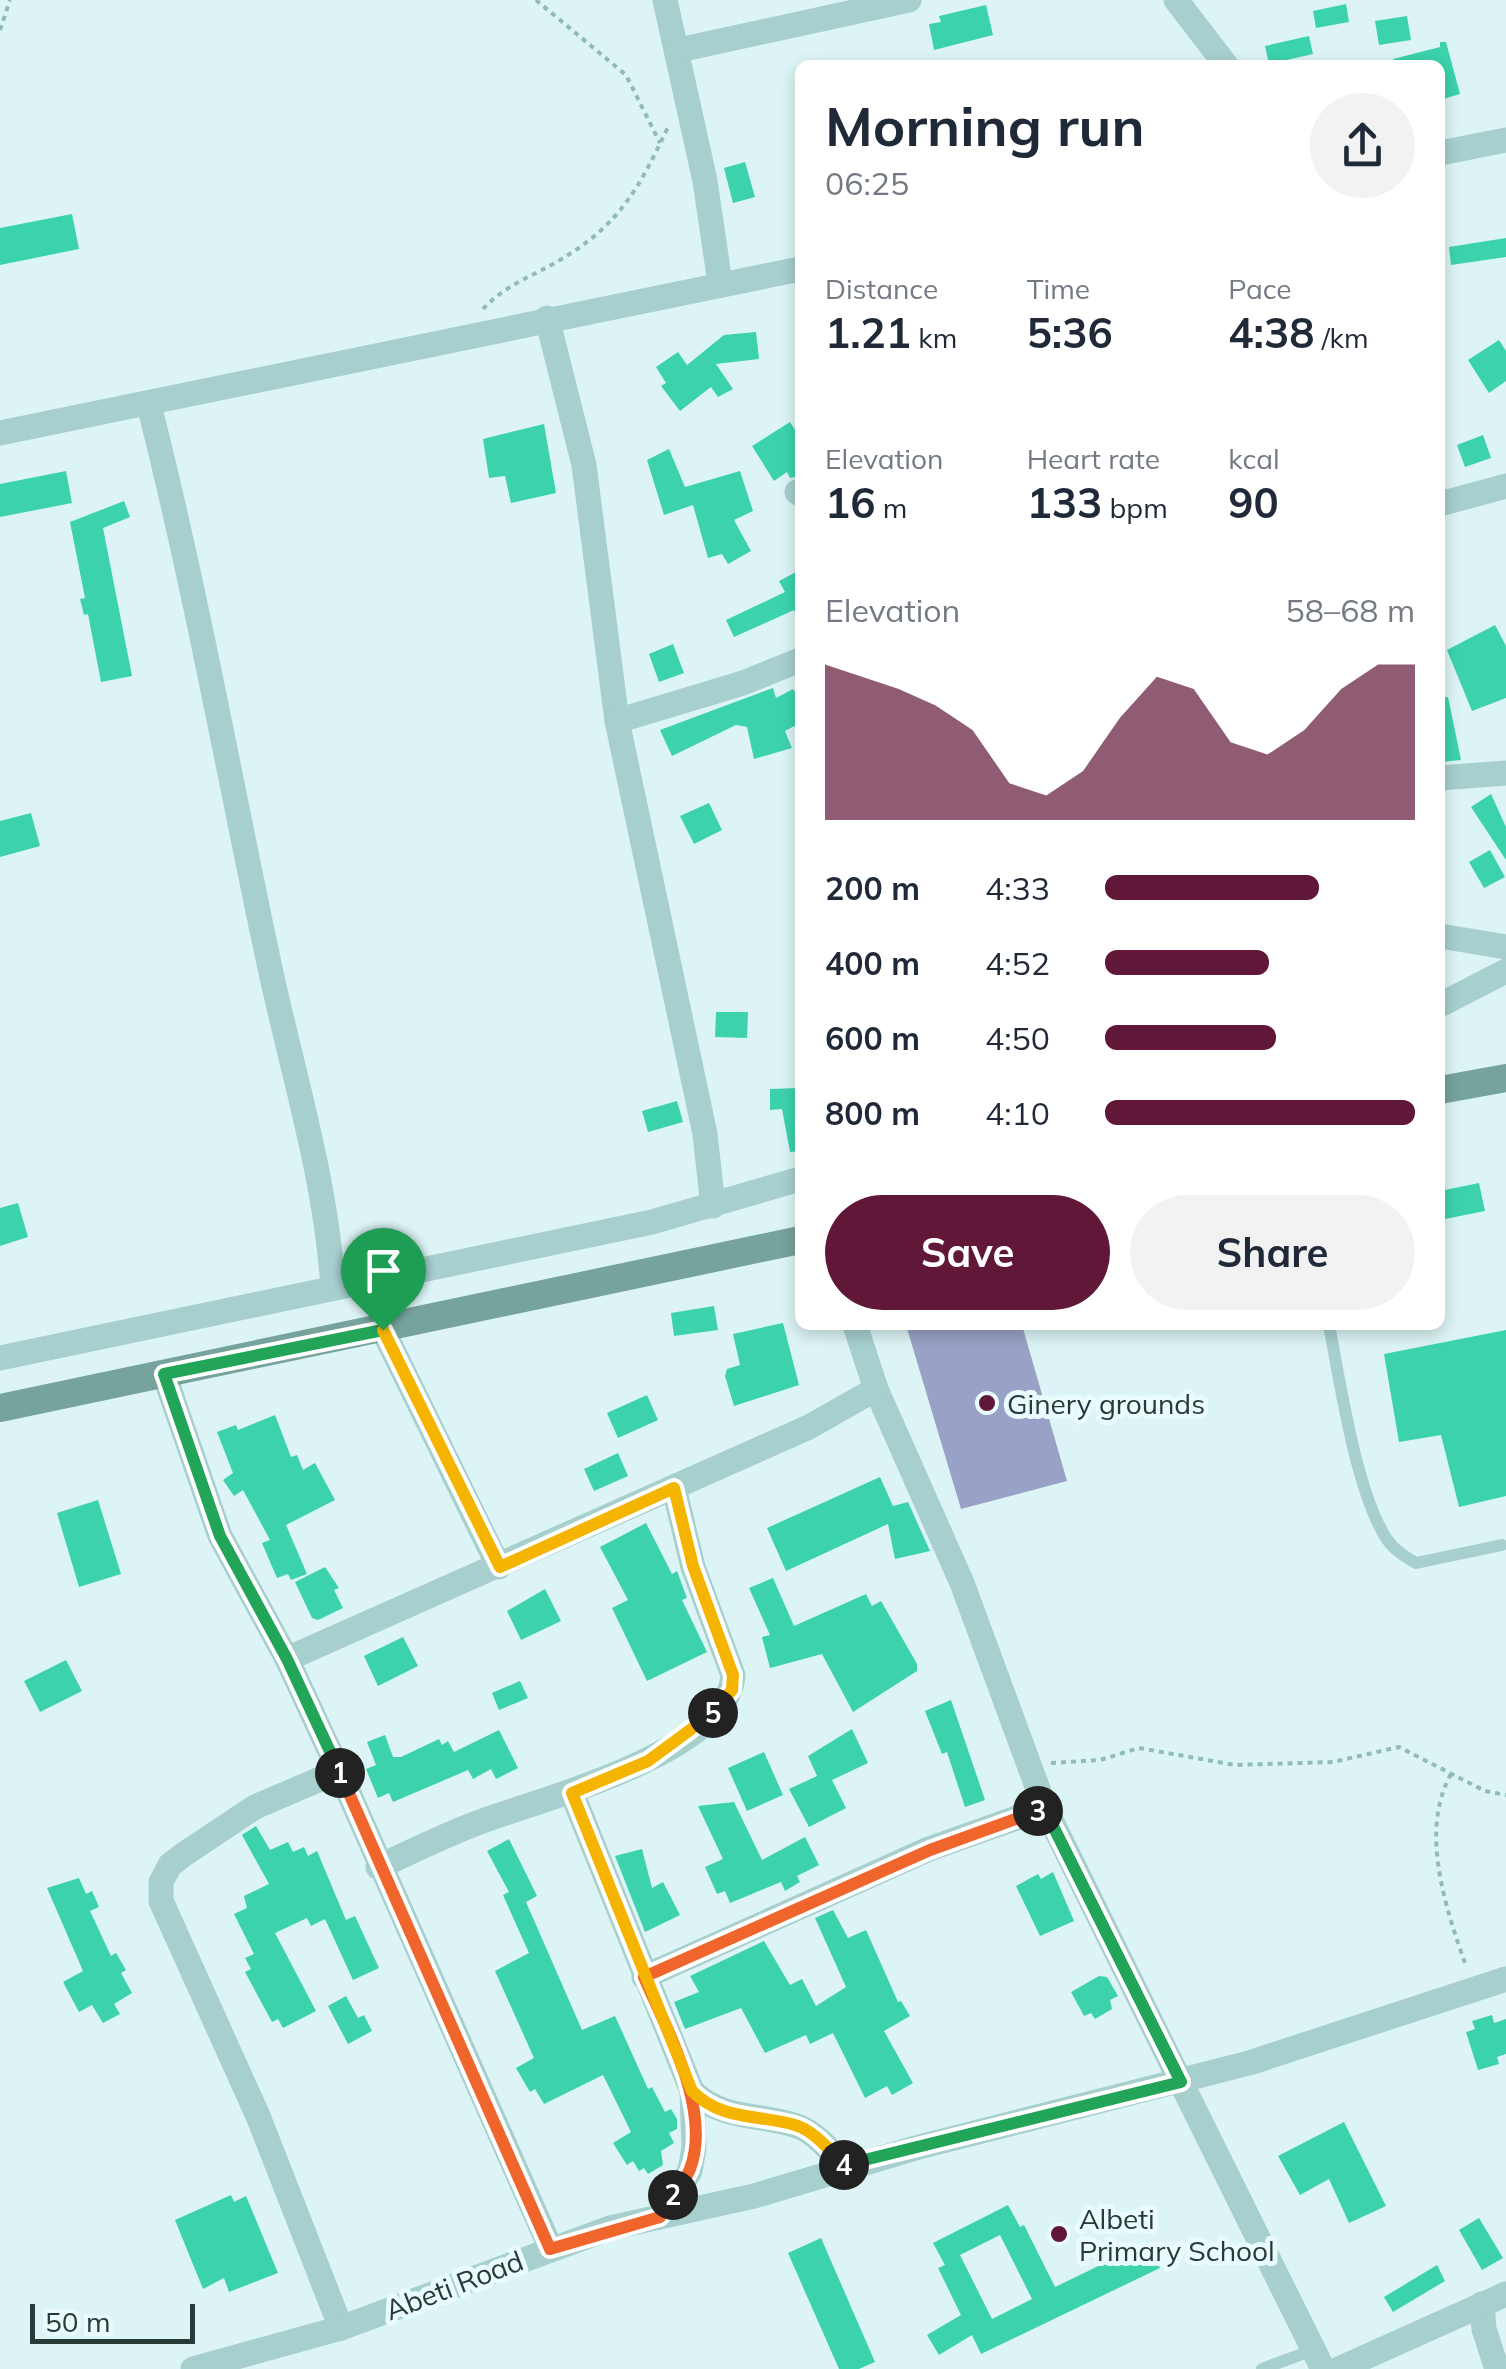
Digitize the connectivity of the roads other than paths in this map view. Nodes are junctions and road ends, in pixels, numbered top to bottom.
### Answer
1 (665, 0) edge
2 (909, 0) edge
3 (1176, 0) edge
4 (678, 50) junction
5 (1222, 60) edge
6 (1506, 140) edge
7 (1445, 152) edge
8 (795, 270) edge
9 (720, 283) junction
10 (547, 318) junction
11 (149, 404) junction
12 (0, 433) edge
13 (1506, 486) edge
14 (1445, 503) edge
15 (795, 662) edge
16 (617, 722) junction
17 (1506, 773) edge
18 (1445, 778) edge
19 (1445, 937) edge
20 (1506, 947) edge
21 (1506, 971) edge
22 (1445, 1002) edge
23 (1506, 1078) edge
24 (1445, 1089) edge
25 (795, 1181) edge
26 (713, 1206) junction
27 (795, 1241) edge
28 (333, 1288) junction
29 (383, 1330) junction
30 (858, 1330) edge
31 (1330, 1330) edge
32 (0, 1358) edge
33 (164, 1374) junction
34 (876, 1390) junction
35 (0, 1408) edge
36 (674, 1488) junction
37 (1502, 1545) dead end
38 (500, 1567) junction
39 (287, 1659) junction
40 (339, 1771) junction
41 (572, 1793) junction
42 (1044, 1808) junction
43 (378, 1867) junction
44 (644, 1977) junction
45 (1506, 1980) edge
46 (1181, 2082) junction
47 (692, 2091) junction
48 (846, 2168) junction
49 (660, 2217) junction
50 (550, 2249) junction
51 (1494, 2299) edge
52 (341, 2328) junction
53 (1318, 2360) edge
54 (193, 2369) edge
55 (1262, 2369) edge
56 (1339, 2369) edge
57 (1496, 2369) edge

1 - 4 street
2 - 4 street
3 - 5 street
4 - 9 street
6 - 7 street
8 - 9 street
9 - 10 street
10 - 11 street
10 - 16 street
11 - 12 street
11 - 28 street
13 - 14 street
15 - 16 street
16 - 26 street
17 - 18 street
19 - 20 street
21 - 22 street
23 - 24 main road
25 - 26 street
26 - 28 street
27 - 29 main road
28 - 32 street
29 - 33 main road
29 - 38 street
30 - 34 street
31 - 37 lane
33 - 35 main road
33 - 39 street
34 - 36 street
34 - 42 street
36 - 38 street
36 - 41 street
38 - 39 street
39 - 40 street
40 - 43 street
40 - 52 street
41 - 43 street
41 - 44 street
42 - 44 street
42 - 46 street
43 - 50 street
44 - 47 street
45 - 46 street, Abeti Road
46 - 48 street, Abeti Road
46 - 53 street
47 - 48 street
47 - 49 street
48 - 49 street, Abeti Road
49 - 50 street, Abeti Road
50 - 52 street, Abeti Road
51 - 56 street
51 - 57 street
52 - 54 street, Abeti Road
53 - 55 lane

